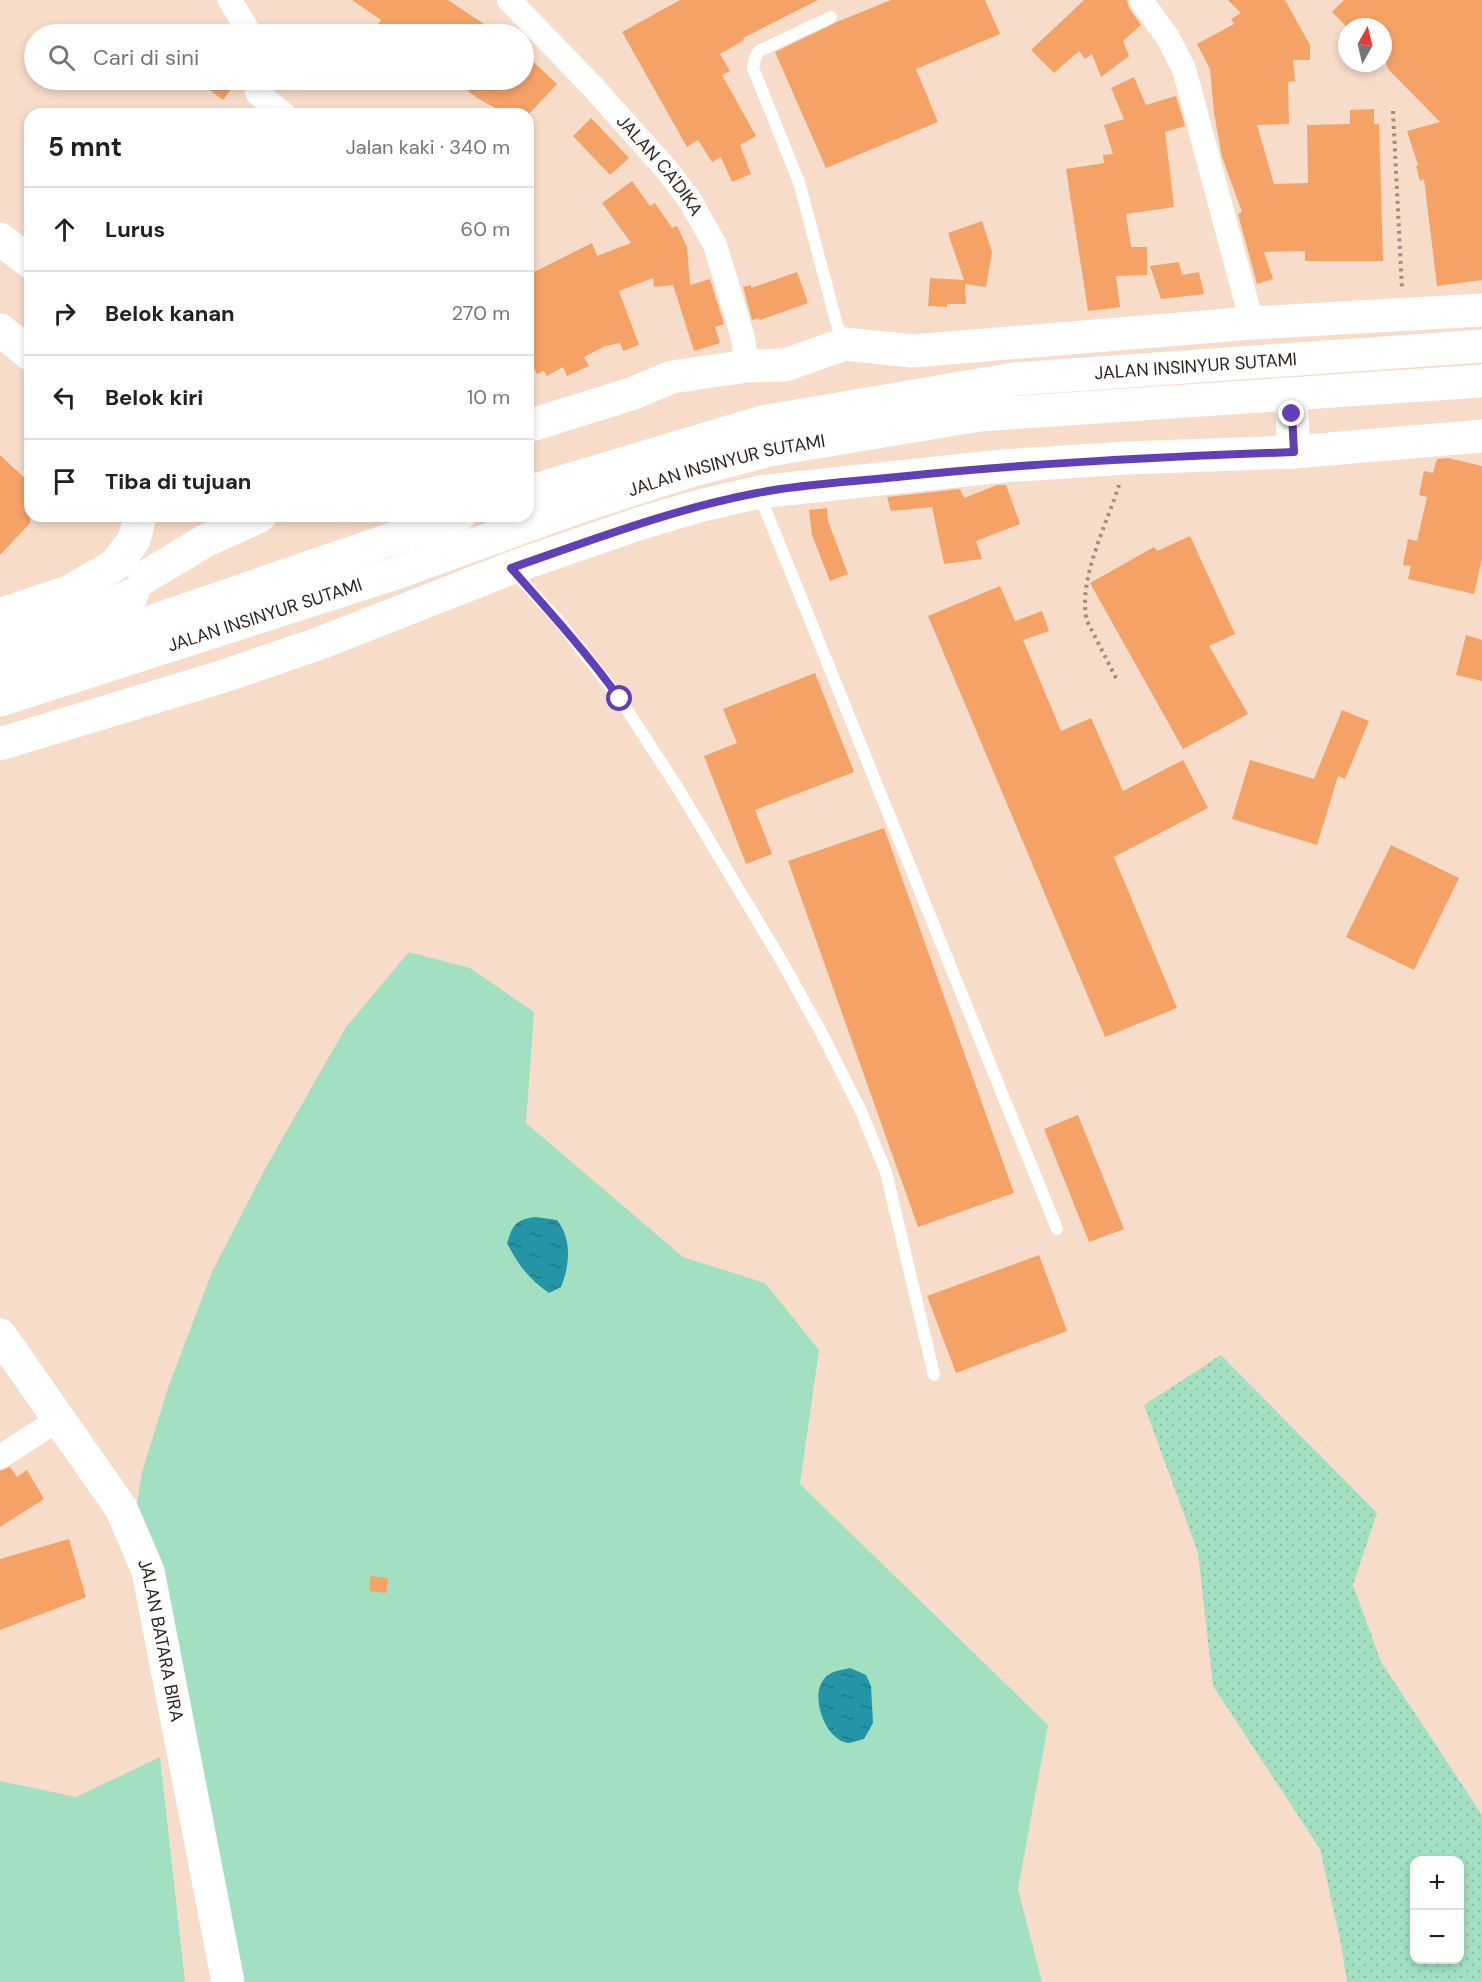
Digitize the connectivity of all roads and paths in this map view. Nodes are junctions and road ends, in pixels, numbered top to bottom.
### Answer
1 (230, 0) edge
2 (509, 0) edge
3 (1141, 0) edge
4 (831, 16) dead end
5 (244, 24) edge
6 (532, 24) edge
7 (534, 26) edge
8 (257, 90) edge
9 (276, 108) edge
10 (1393, 111) dead end
11 (0, 239) edge
12 (24, 257) edge
13 (1482, 310) edge
14 (1403, 315) junction
15 (1252, 323) junction
16 (0, 330) edge
17 (845, 344) junction
18 (1482, 346) edge
19 (24, 349) edge
20 (747, 366) junction
21 (1482, 381) edge
22 (1292, 414) dead end
23 (534, 419) edge
24 (1482, 436) edge
25 (1294, 452) junction
26 (1127, 458) junction
27 (534, 490) edge
28 (759, 492) junction
29 (138, 522) edge
30 (161, 522) edge
31 (247, 522) edge
32 (441, 522) edge
33 (511, 568) junction
34 (138, 586) junction
35 (0, 615) edge
36 (0, 639) edge
37 (0, 670) edge
38 (1116, 678) dead end
39 (0, 700) edge
40 (0, 744) edge
41 (1057, 1229) dead end
42 (0, 1335) edge
43 (934, 1375) dead end
44 (60, 1419) junction
45 (0, 1458) edge
46 (228, 1982) edge

1 - 5 street
2 - 6 street, JALAN CA'DIKA
3 - 15 street
4 - 17 lane
7 - 20 street, JALAN CA'DIKA
8 - 9 street
10 - 14 path
11 - 12 main road
13 - 14 main road
14 - 15 main road
15 - 17 main road
16 - 19 main road
17 - 20 main road
18 - 27 main road, JALAN INSINYUR SUTAMI
20 - 23 main road
21 - 39 main road, JALAN INSINYUR SUTAMI
22 - 25 main road
24 - 25 main road
25 - 26 main road
26 - 28 main road
26 - 38 path
28 - 33 main road
28 - 41 lane
29 - 35 main road
30 - 34 main road
31 - 34 main road
32 - 37 main road, JALAN INSINYUR SUTAMI
33 - 40 main road
33 - 43 lane
34 - 36 main road
42 - 44 main road, JALAN BATARA BIRA
44 - 45 street
44 - 46 main road, JALAN BATARA BIRA

